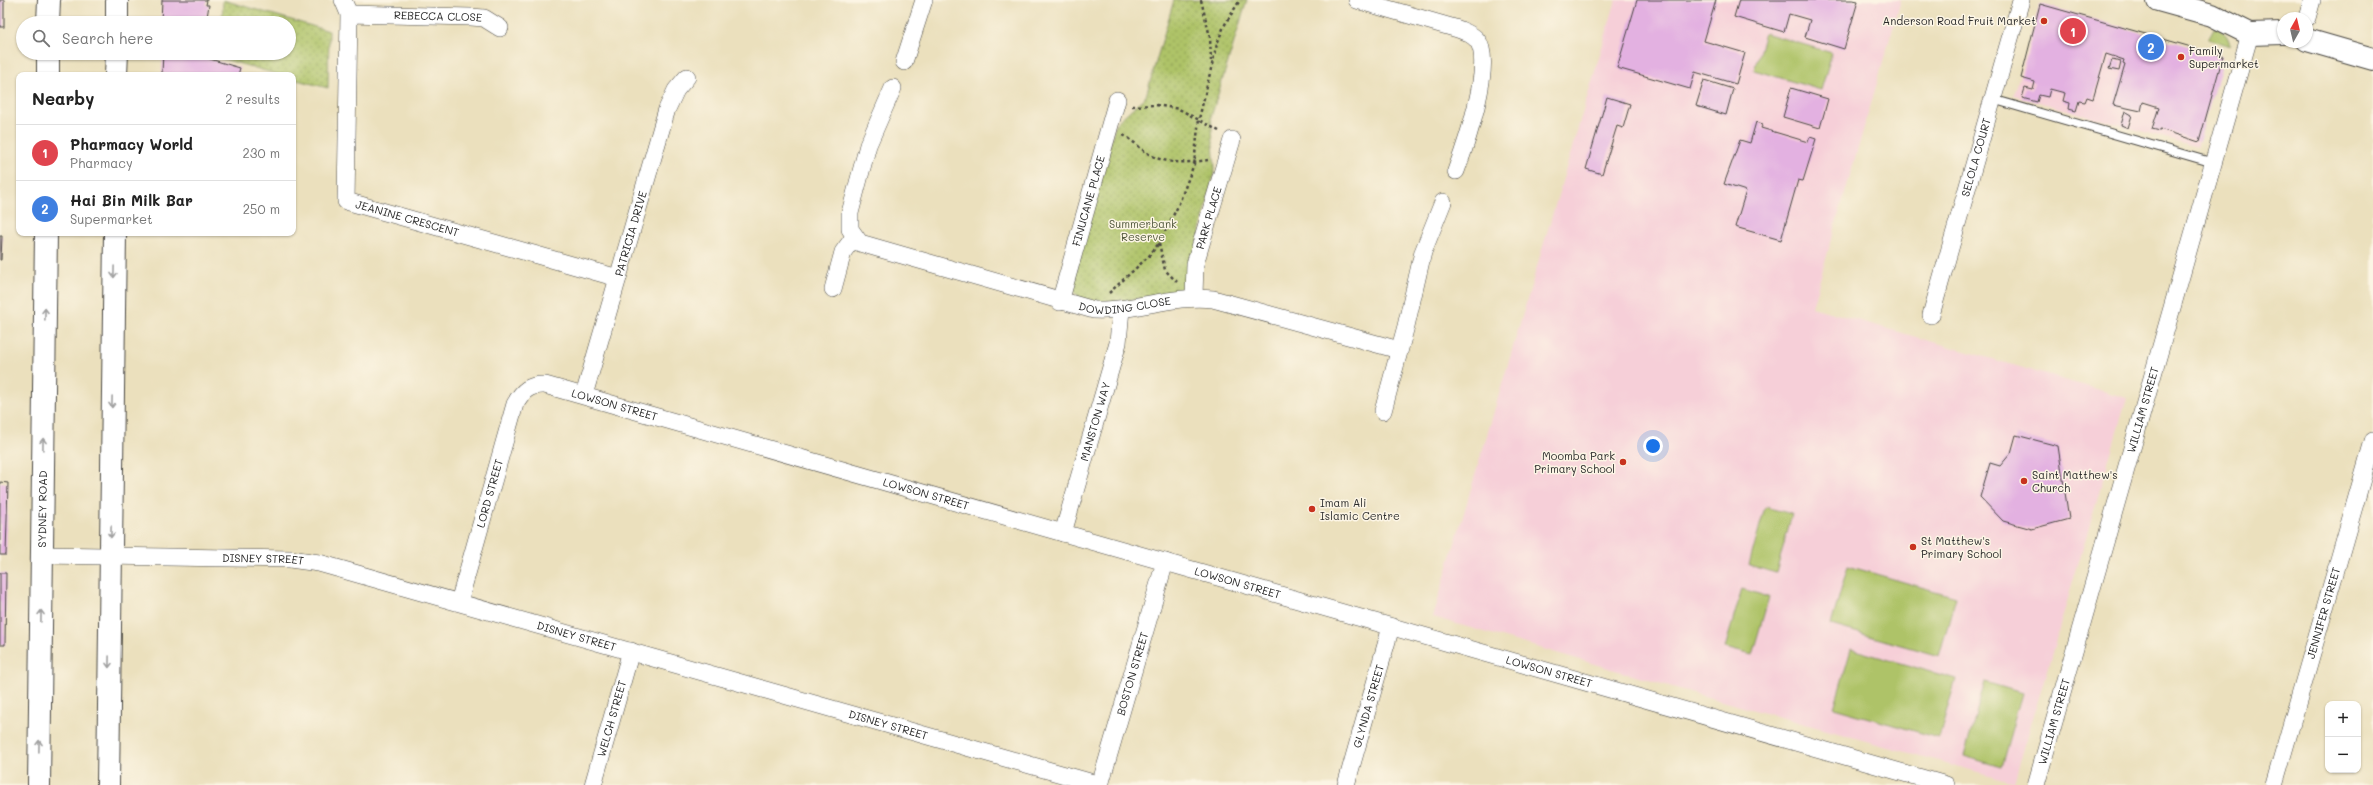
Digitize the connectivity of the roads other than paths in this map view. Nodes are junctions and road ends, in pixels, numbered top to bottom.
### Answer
1 (49, 0) edge
2 (117, 0) edge
3 (924, 0) edge
4 (1357, 0) edge
5 (2021, 0) edge
6 (2158, 0) edge
7 (2312, 0) edge
8 (346, 7) edge
9 (2309, 12) edge
10 (48, 16) edge
11 (117, 16) edge
12 (500, 28) dead end
13 (2277, 33) edge
14 (2250, 34) junction
15 (2313, 42) edge
16 (2373, 59) edge
17 (48, 60) edge
18 (117, 60) edge
19 (904, 62) dead end
20 (48, 72) edge
21 (116, 72) edge
22 (687, 77) dead end
23 (893, 88) dead end
24 (1992, 99) junction
25 (1116, 103) road end
26 (1232, 140) road end
27 (2214, 162) junction
28 (1456, 172) dead end
29 (1443, 202) dead end
30 (46, 236) edge
31 (114, 236) edge
32 (854, 237) junction
33 (618, 278) junction
34 (833, 289) dead end
35 (1194, 296) junction
36 (1060, 302) junction
37 (1121, 309) junction
38 (1931, 315) dead end
39 (1399, 350) junction
40 (528, 388) joint
41 (584, 395) junction
42 (1383, 412) dead end
43 (2373, 441) edge
44 (1063, 533) junction
45 (42, 555) junction
46 (110, 557) junction
47 (1165, 562) junction
48 (458, 602) junction
49 (1391, 627) junction
50 (631, 651) junction
51 (39, 785) edge
52 (108, 785) edge
53 (593, 785) edge
54 (1100, 785) edge
55 (1346, 785) edge
56 (1946, 785) edge
57 (2036, 785) edge
58 (2274, 785) edge

1 - 10 main road
2 - 11 main road
3 - 19 street
4 - 28 street
5 - 24 street, SELOLA COURT
6 - 14 main road
7 - 9 street
8 - 12 street, REBECCA CLOSE
8 - 33 street, JEANINE CRESCENT
13 - 14 main road
14 - 27 street, WILLIAM STREET
15 - 16 main road
17 - 20 main road
18 - 21 main road
22 - 33 street, PATRICIA DRIVE
23 - 32 street
24 - 27 lane
24 - 38 street, SELOLA COURT
25 - 36 street, FINUCANE PLACE
26 - 35 street, PARK PLACE
27 - 57 street, WILLIAM STREET
29 - 39 street
45 -> 30 main road, SYDNEY ROAD
31 -> 46 main road
32 - 34 street
32 - 36 street, DOWDING CLOSE
33 - 41 street, PATRICIA DRIVE
35 - 37 street, DOWDING CLOSE
35 - 39 street, DOWDING CLOSE
36 - 37 street, DOWDING CLOSE
37 - 44 street, MANSTON WAY
39 - 42 street
40 - 41 street, LOWSON STREET
40 - 48 street, LORD STREET
41 - 44 street, LOWSON STREET
43 - 58 street, JENNIFER STREET
44 - 47 street, LOWSON STREET
45 - 46 street, DISNEY STREET
51 -> 45 main road, SYDNEY ROAD
46 - 48 street, DISNEY STREET
46 -> 52 main road
47 - 49 street, LOWSON STREET
47 - 54 street, BOSTON STREET
48 - 50 street, DISNEY STREET
49 - 55 street, GLYNDA STREET
49 - 56 street, LOWSON STREET
50 - 53 street, WELCH STREET
50 - 54 street, DISNEY STREET

